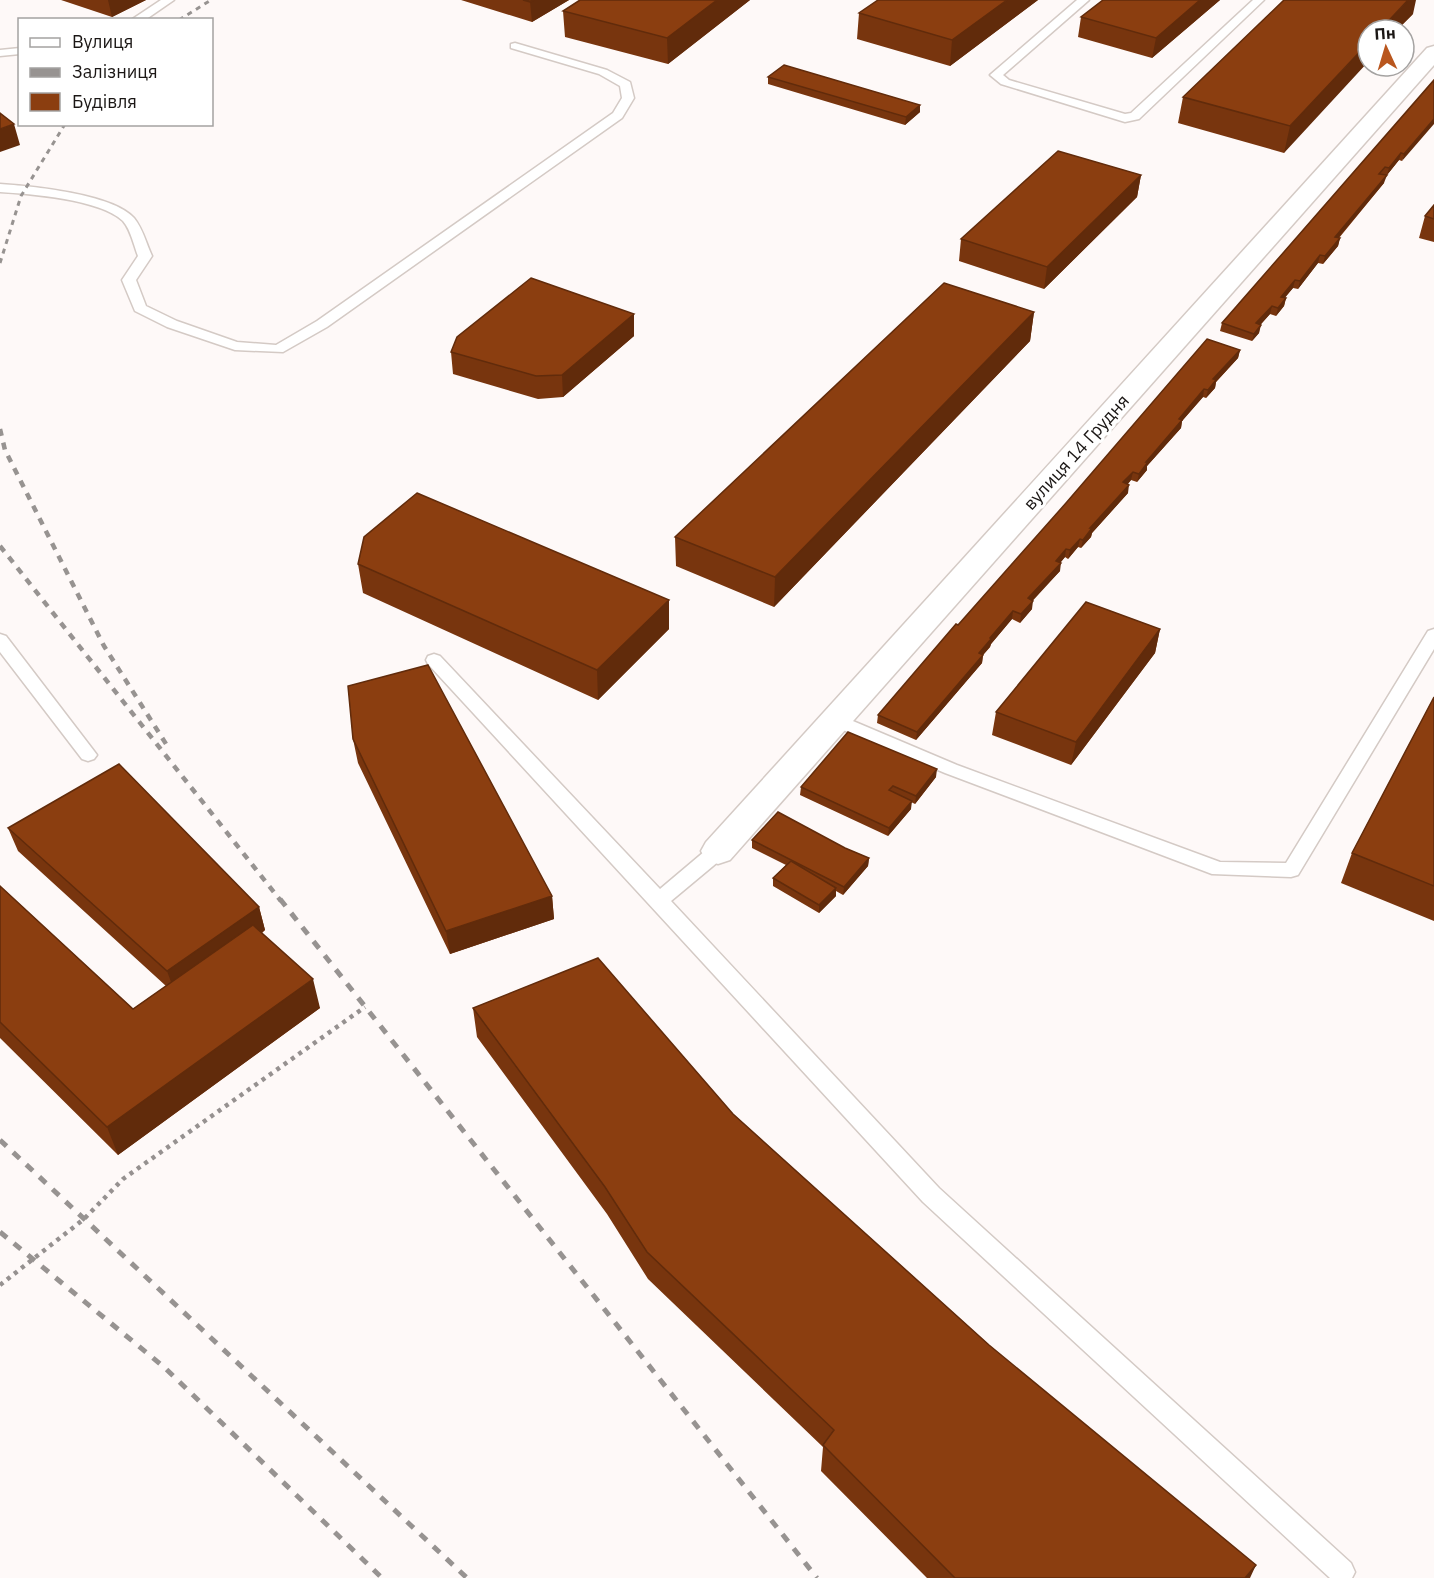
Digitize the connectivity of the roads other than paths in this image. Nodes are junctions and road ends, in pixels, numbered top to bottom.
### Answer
1 (169, 0) edge
2 (1084, 0) edge
3 (1259, 0) edge
4 (139, 18) edge
5 (515, 46) dead end
6 (18, 51) edge
7 (1434, 52) edge
8 (0, 53) edge
9 (0, 188) edge
10 (1434, 635) edge
11 (0, 640) edge
12 (434, 660) dead end
13 (836, 720) junction
14 (88, 755) dead end
15 (718, 851) joint
16 (659, 900) junction
17 (1342, 1572) dead end

1 - 4 lane
2 - 3 lane
5 - 9 lane
6 - 8 lane
7 - 13 street, вулиця 14 Грудня
10 - 13 lane
11 - 14 lane
12 - 16 lane
13 - 15 street, вулиця 14 Грудня
15 - 16 lane
16 - 17 lane

